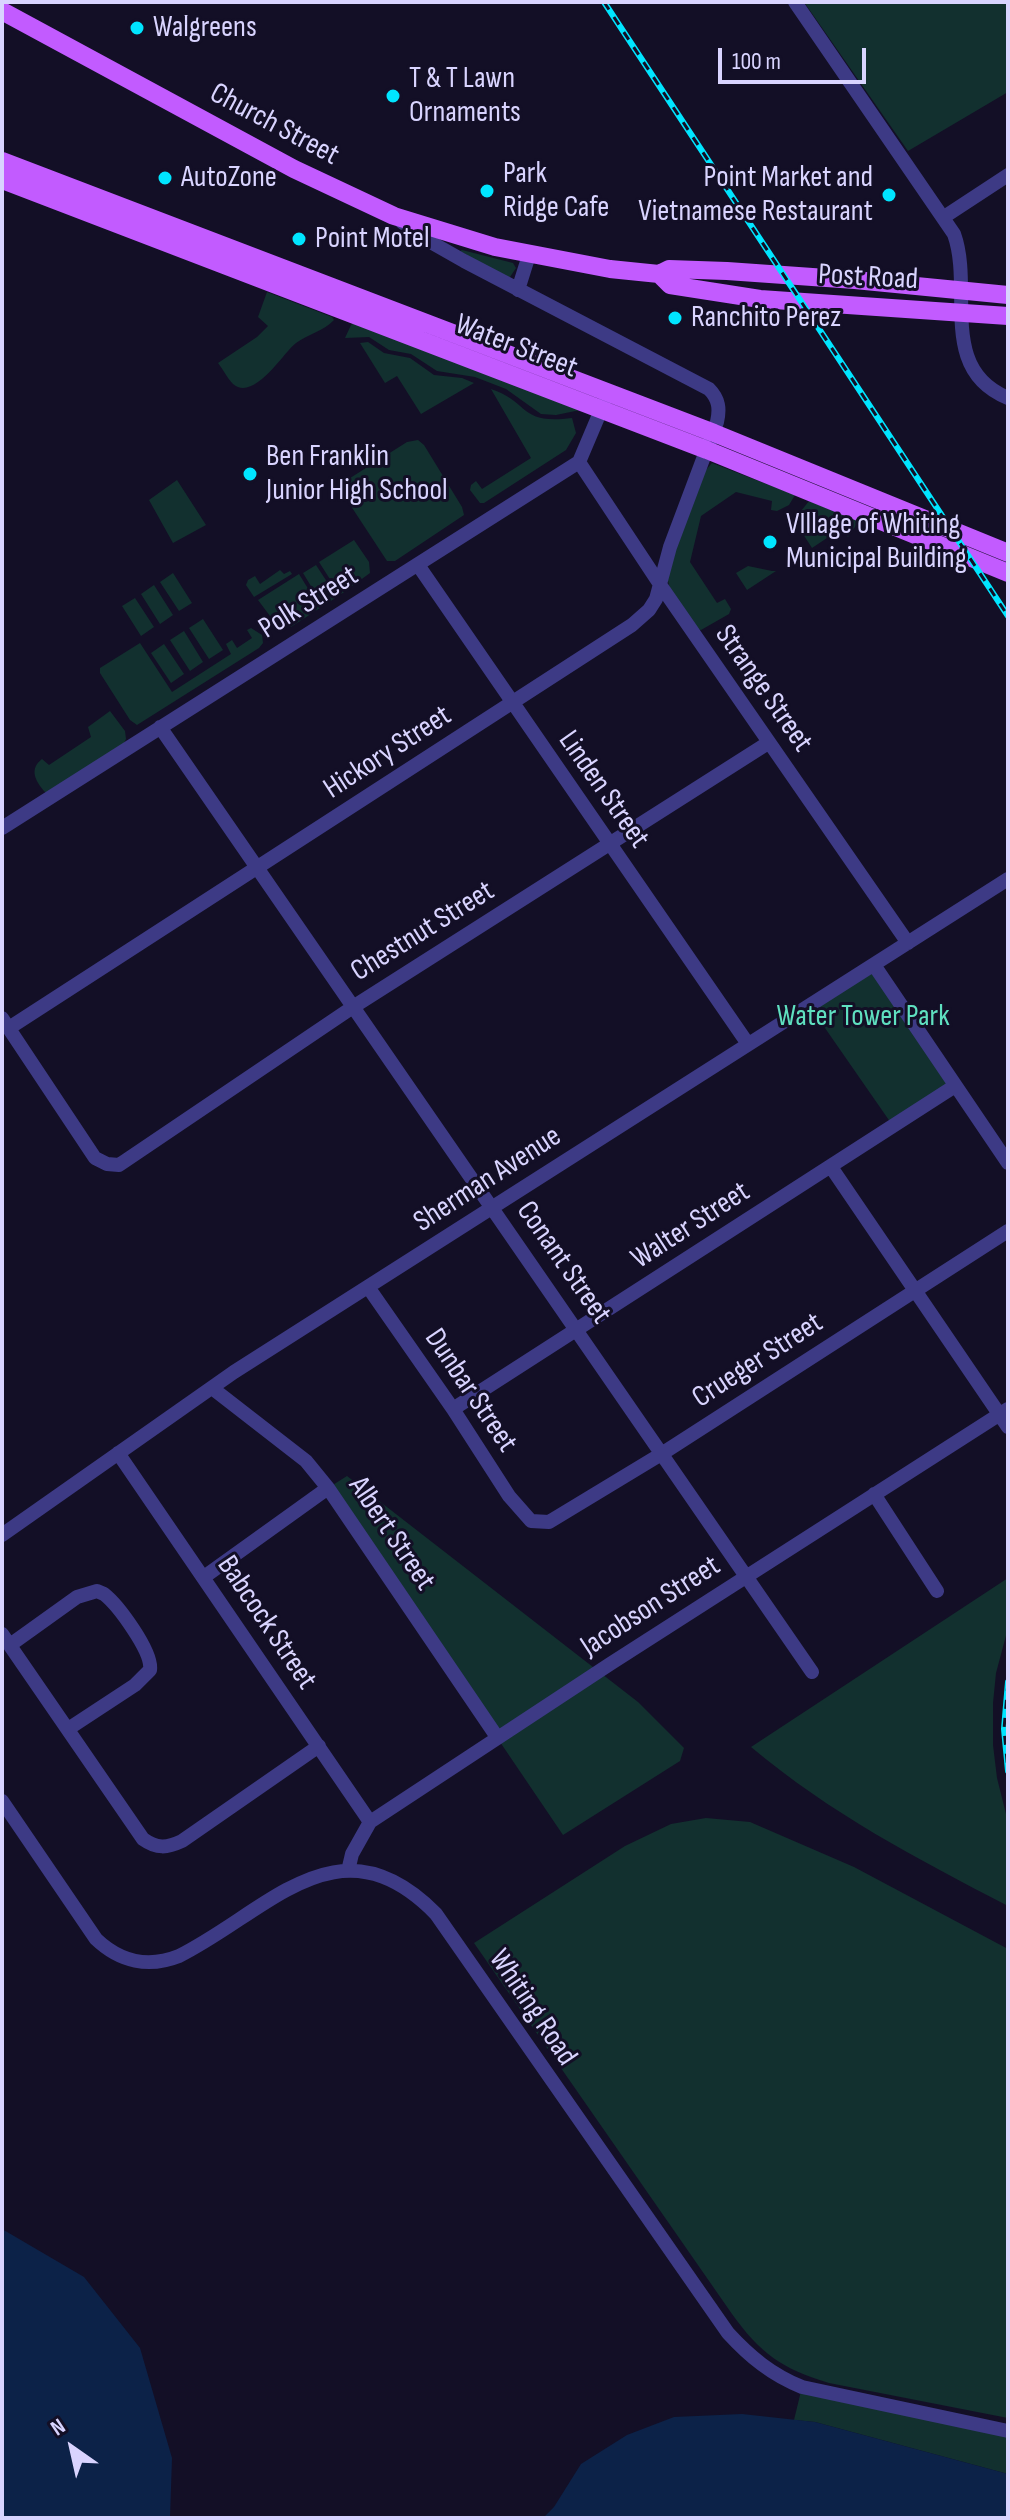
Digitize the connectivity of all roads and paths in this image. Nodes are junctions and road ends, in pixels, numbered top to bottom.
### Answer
1 (795, 2) edge
2 (2, 11) edge
3 (2, 161) edge
4 (1008, 175) edge
5 (2, 180) edge
6 (394, 216) junction
7 (944, 217) junction
8 (529, 255) junction
9 (659, 274) junction
10 (518, 290) junction
11 (962, 291) junction
12 (1008, 295) edge
13 (962, 312) junction
14 (1008, 316) edge
15 (1008, 398) edge
16 (605, 401) junction
17 (710, 442) junction
18 (579, 462) junction
19 (1008, 553) edge
20 (418, 565) junction
21 (1008, 573) edge
22 (661, 586) junction
23 (513, 704) junction
24 (160, 727) junction
25 (768, 743) junction
26 (2, 828) edge
27 (609, 845) junction
28 (258, 867) junction
29 (1008, 879) edge
30 (908, 943) junction
31 (874, 965) junction
32 (353, 1007) junction
33 (6, 1023) edge
34 (748, 1044) junction
35 (955, 1086) junction
36 (1008, 1163) edge
37 (831, 1167) junction
38 (493, 1208) junction
39 (1008, 1231) edge
40 (368, 1287) junction
41 (915, 1290) junction
42 (578, 1330) junction
43 (212, 1388) junction
44 (453, 1409) junction
45 (1005, 1417) edge
46 (118, 1453) junction
47 (663, 1453) junction
48 (328, 1488) junction
49 (874, 1494) junction
50 (531, 1521) joint
51 (2, 1535) edge
52 (747, 1576) junction
53 (204, 1577) junction
54 (937, 1591) dead end
55 (6, 1640) edge
56 (812, 1672) dead end
57 (68, 1729) junction
58 (497, 1737) junction
59 (319, 1746) junction
60 (2, 1801) edge
61 (370, 1822) junction
62 (348, 1871) junction
63 (1008, 2431) edge

1 - 7 street
2 - 6 main road, Church Street
3 - 16 main road, Water Street
4 - 7 street
5 - 16 main road, Water Street
6 - 8 main road
6 - 10 street, Church Street
7 - 11 street
8 - 9 main road
8 - 10 street
9 - 11 main road, Post Road
9 - 13 main road, Post Road
10 - 17 street, Church Street
11 - 12 main road, Post Road
11 - 13 street
13 - 14 main road, Post Road
13 - 15 street
16 - 17 main road, Water Street
16 - 18 street
17 - 19 main road, Water Street
17 - 21 main road, Water Street
17 - 22 street, Hickory Street
18 - 20 street, Polk Street
18 - 22 street, Strange Street
20 - 23 street, Linden Street
20 - 24 street, Polk Street
22 - 23 street, Hickory Street
22 - 25 street, Strange Street
23 - 27 street, Linden Street
23 - 28 street, Hickory Street
24 - 26 street, Polk Street
24 - 28 street, Conant Street
25 - 27 street, Chestnut Street
25 - 30 street, Strange Street
27 - 32 street, Chestnut Street
27 - 34 street, Linden Street
28 - 32 street, Conant Street
28 - 33 street, Hickory Street
29 - 30 street, Sherman Avenue
30 - 31 street, Sherman Avenue
31 - 34 street, Sherman Avenue
31 - 35 street
32 - 33 street, Chestnut Street
32 - 38 street, Conant Street
34 - 38 street, Sherman Avenue
35 - 36 street
35 - 37 street, Walter Street
37 - 41 street
37 - 42 street, Walter Street
38 - 40 street, Sherman Avenue
38 - 42 street, Conant Street
39 - 41 street, Crueger Street
40 - 43 street, Sherman Avenue
40 - 44 street, Dunbar Street
41 - 45 street
41 - 47 street, Crueger Street
42 - 44 street, Walter Street
42 - 47 street, Conant Street
43 - 46 street, Sherman Avenue
43 - 48 street, Albert Street
44 - 50 street, Dunbar Street
45 - 49 street, Jacobson Street
46 - 51 street, Sherman Avenue
46 - 53 street, Babcock Street
47 - 50 street, Crueger Street
47 - 52 street, Conant Street
48 - 53 street
48 - 58 street, Albert Street
49 - 52 street, Jacobson Street
49 - 54 street
52 - 56 street, Conant Street
52 - 58 street, Jacobson Street
53 - 59 street, Babcock Street
55 - 57 street
55 - 57 street
57 - 59 street
58 - 61 street, Jacobson Street
59 - 61 street, Babcock Street
60 - 62 street, Whiting Road
61 - 62 street, Jacobson Street
62 - 63 street, Whiting Road

